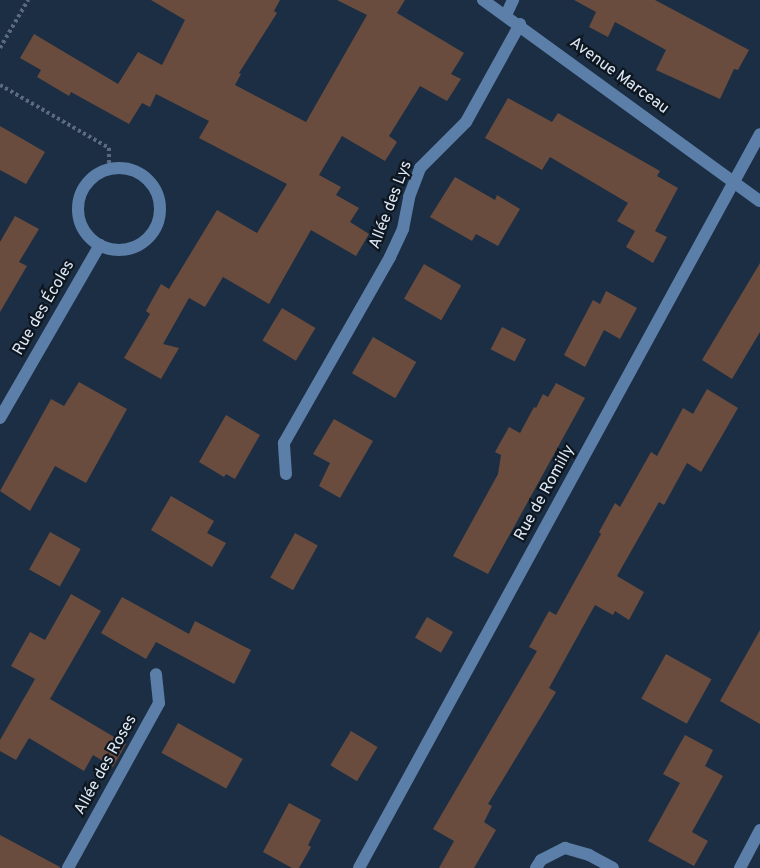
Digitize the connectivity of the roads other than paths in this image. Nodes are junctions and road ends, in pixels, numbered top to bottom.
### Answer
1 (483, 0) edge
2 (513, 0) edge
3 (506, 15) junction
4 (520, 24) junction
5 (760, 134) edge
6 (733, 181) junction
7 (760, 201) edge
8 (100, 245) junction
9 (0, 418) edge
10 (286, 474) dead end
11 (156, 674) dead end
12 (760, 831) edge
13 (68, 868) edge
14 (359, 868) edge
15 (536, 868) edge
16 (613, 868) edge
17 (740, 868) edge

1 - 3 street, Avenue Marceau
2 - 3 street
3 - 4 street, Avenue Marceau
4 - 6 street, Avenue Marceau
4 - 10 street, Allée des Lys
5 - 6 street, Rue de Romilly
6 - 7 street, Avenue Marceau
6 - 14 street, Rue de Romilly
8 - 8 street
8 - 9 street, Rue des Écoles
11 - 13 street, Allée des Roses
12 - 17 street
15 - 16 street

